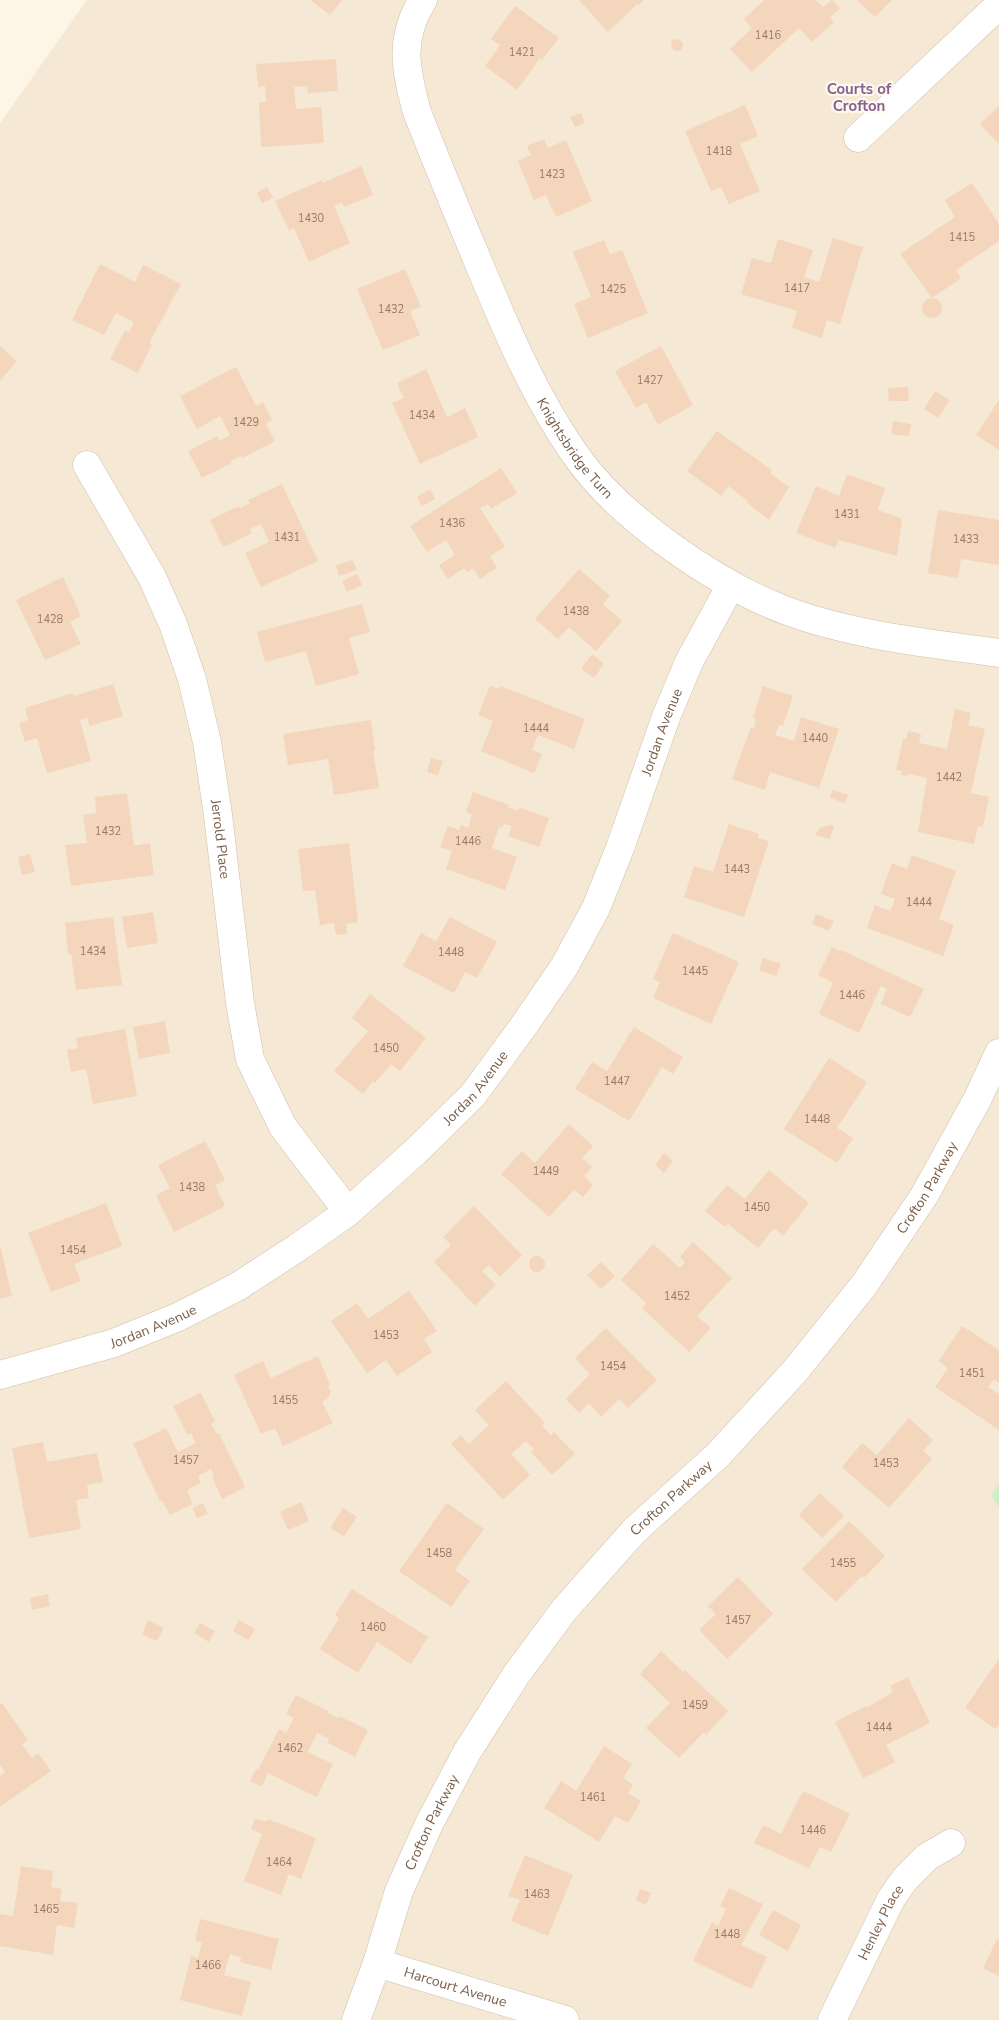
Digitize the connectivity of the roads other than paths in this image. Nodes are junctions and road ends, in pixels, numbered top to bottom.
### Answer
1 (423, 0) edge
2 (999, 5) edge
3 (858, 138) dead end
4 (87, 465) dead end
5 (731, 585) junction
6 (999, 653) edge
7 (999, 1053) edge
8 (348, 1212) junction
9 (0, 1375) edge
10 (950, 1843) dead end
11 (377, 1963) junction
12 (356, 2020) edge
13 (372, 2020) edge
14 (565, 2020) edge
15 (832, 2020) edge

1 - 5 street, Knightsbridge Turn
2 - 3 street
4 - 8 street, Jerrold Place
5 - 6 street, Knightsbridge Turn
5 - 8 street, Jordan Avenue
7 - 11 street, Crofton Parkway
8 - 9 street, Jordan Avenue
10 - 15 street, Henley Place
11 - 12 street, Crofton Parkway
11 - 13 street, Crofton Parkway
11 - 14 street, Harcourt Avenue

